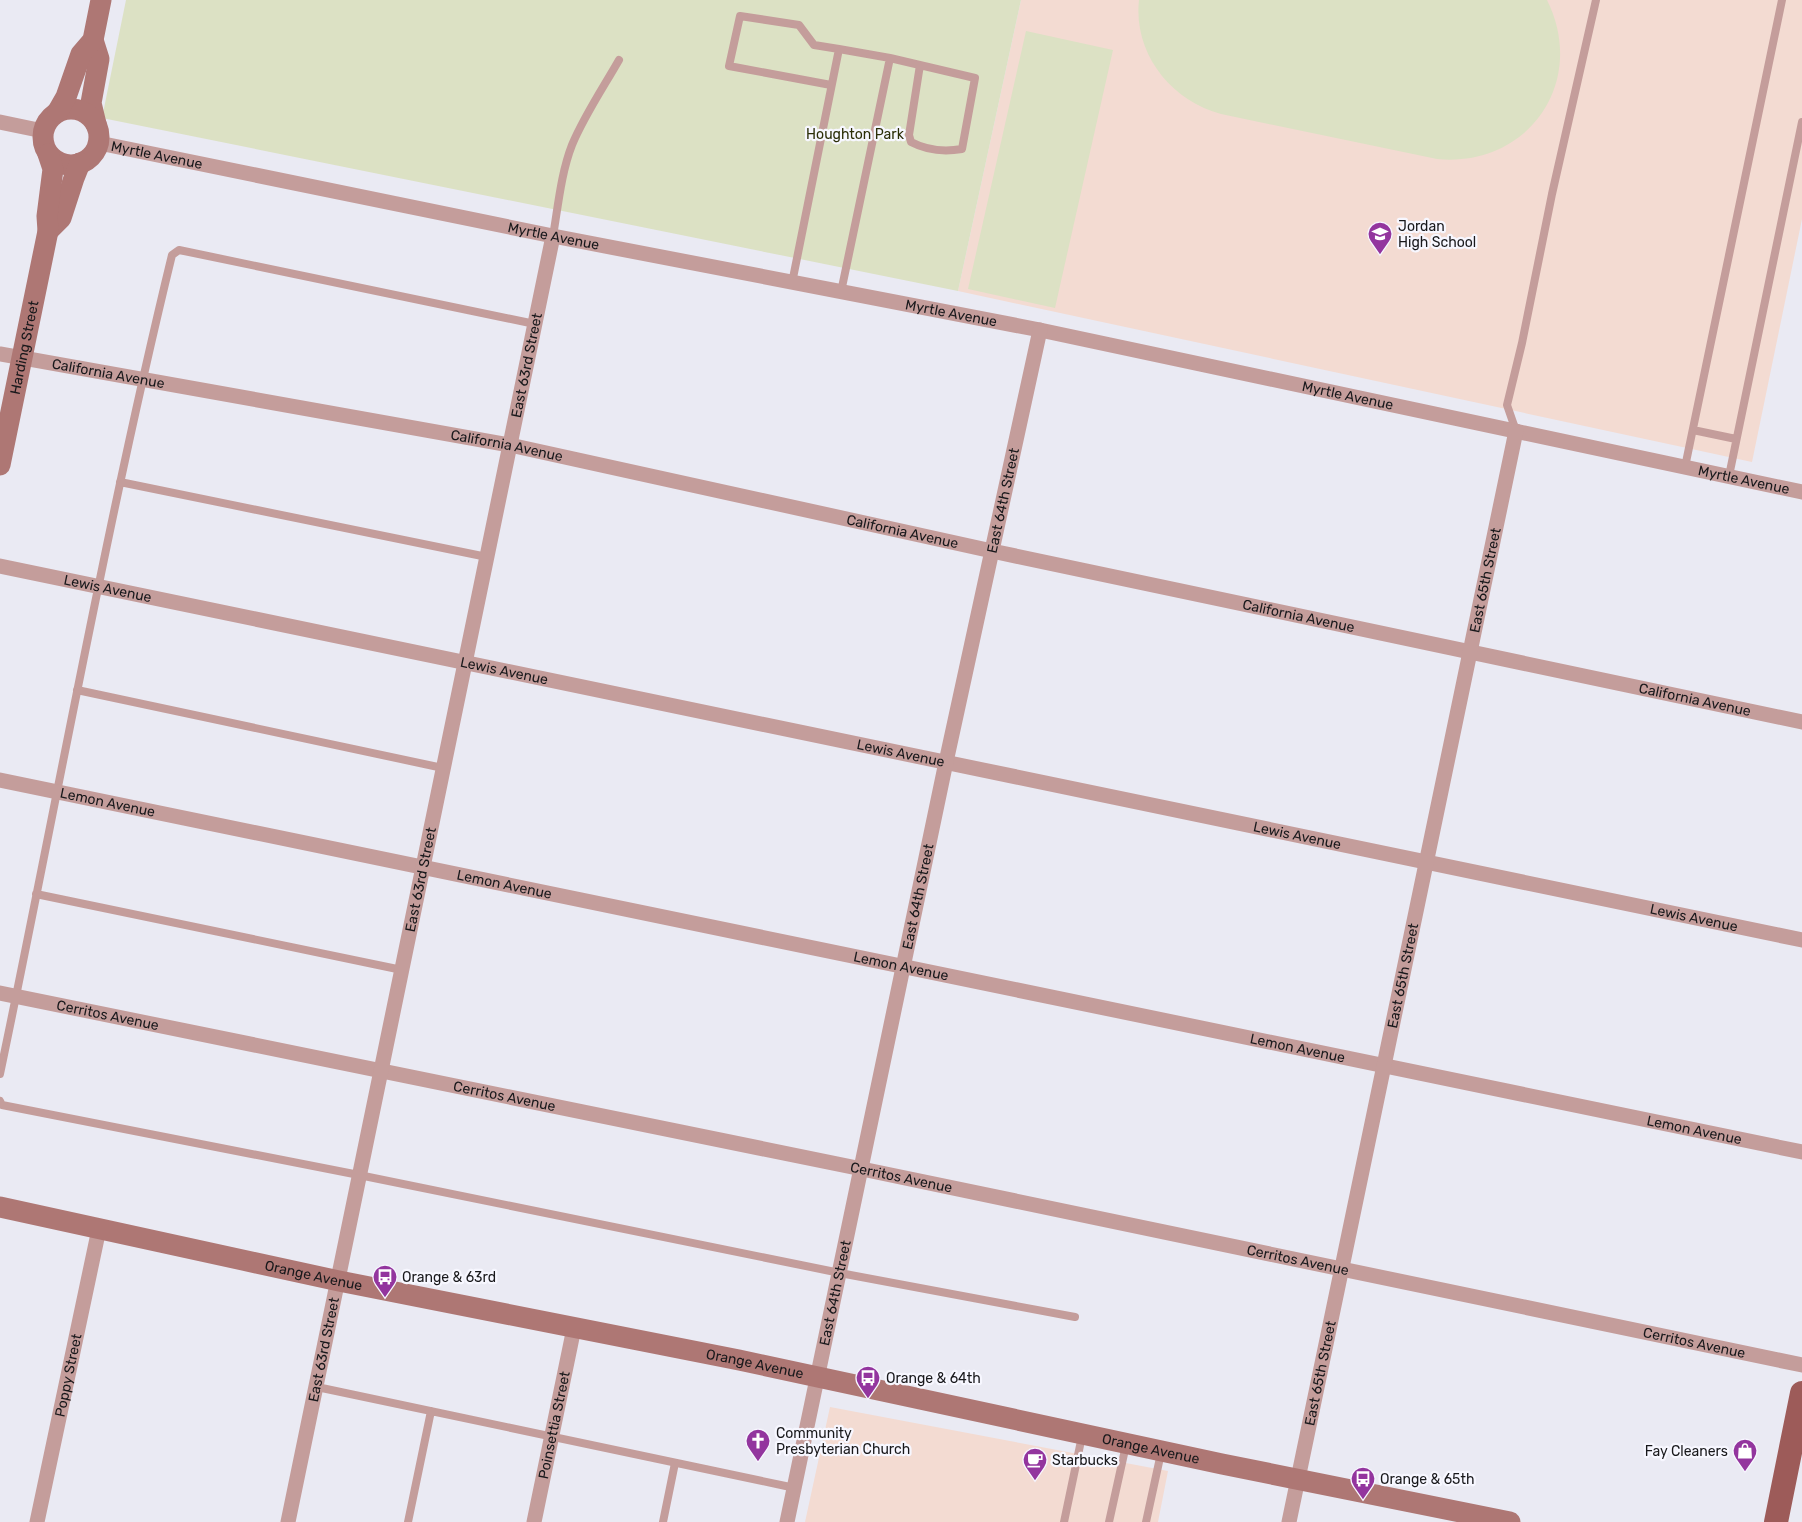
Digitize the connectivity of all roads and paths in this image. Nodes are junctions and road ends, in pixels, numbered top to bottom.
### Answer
1 (101, 0) edge
2 (1596, 0) edge
3 (1782, 0) edge
4 (93, 40) junction
5 (839, 49) junction
6 (890, 58) junction
7 (619, 60) dead end
8 (920, 66) junction
9 (831, 85) junction
10 (58, 111) junction
11 (0, 122) edge
12 (1802, 122) edge
13 (43, 131) junction
14 (97, 133) junction
15 (48, 154) junction
16 (80, 163) junction
17 (48, 230) junction
18 (553, 236) junction
19 (792, 282) junction
20 (841, 292) junction
21 (535, 324) junction
22 (1040, 330) junction
23 (0, 354) edge
24 (22, 358) junction
25 (142, 380) junction
26 (1692, 430) junction
27 (1516, 431) junction
28 (1736, 439) junction
29 (510, 446) junction
30 (0, 465) edge
31 (1685, 467) junction
32 (1729, 476) junction
33 (120, 482) junction
34 (1802, 492) edge
35 (992, 551) junction
36 (487, 558) junction
37 (0, 566) edge
38 (98, 586) junction
39 (1470, 652) junction
40 (465, 662) junction
41 (77, 690) junction
42 (1802, 722) edge
43 (946, 762) junction
44 (443, 768) junction
45 (0, 780) edge
46 (56, 792) junction
47 (1427, 862) junction
48 (423, 867) junction
49 (36, 894) junction
50 (1802, 940) edge
51 (903, 967) junction
52 (402, 970) junction
53 (0, 992) edge
54 (16, 996) junction
55 (1384, 1066) junction
56 (381, 1070) junction
57 (0, 1074) edge
58 (0, 1101) edge
59 (1802, 1152) edge
60 (862, 1169) junction
61 (359, 1175) junction
62 (0, 1207) edge
63 (99, 1229) junction
64 (1342, 1269) junction
65 (840, 1273) junction
66 (338, 1281) junction
67 (1075, 1317) dead end
68 (574, 1328) junction
69 (1802, 1365) edge
70 (818, 1377) junction
71 (317, 1387) junction
72 (1802, 1393) edge
73 (431, 1411) junction
74 (1082, 1434) junction
75 (551, 1436) junction
76 (1126, 1443) junction
77 (1162, 1451) junction
78 (675, 1463) junction
79 (1298, 1478) junction
80 (795, 1488) junction
81 (37, 1522) edge
82 (288, 1522) edge
83 (408, 1522) edge
84 (534, 1522) edge
85 (663, 1522) edge
86 (788, 1522) edge
87 (1064, 1522) edge
88 (1109, 1522) edge
89 (1146, 1522) edge
90 (1289, 1522) edge
91 (1510, 1522) edge
92 (1776, 1522) edge

1 - 4 street
2 - 27 lane
3 - 26 lane
4 - 10 street
4 - 14 street
5 - 6 lane
5 - 9 lane
5 - 9 lane
6 - 8 lane
6 - 20 lane
7 - 18 lane
8 - 8 lane
9 - 19 lane
10 - 13 street
10 - 14 street
11 - 13 street
12 - 28 lane
13 - 15 street
14 - 16 street
14 - 18 street, Myrtle Avenue
15 - 16 street
15 - 17 street, Harding Street
16 - 17 street, Harding Street
17 - 24 street, Harding Street
18 - 19 street, Myrtle Avenue
18 - 21 street, East 63rd Street
19 - 20 street, Myrtle Avenue
20 - 22 street, Myrtle Avenue
21 - 25 lane
21 - 29 street, East 63rd Street
22 - 27 street, Myrtle Avenue
22 - 35 street, East 64th Street
23 - 24 street, California Avenue
24 - 25 street, California Avenue
24 - 30 street, Harding Street
25 - 29 street, California Avenue
25 - 33 lane
26 - 28 lane
26 - 31 lane
27 - 31 street, Myrtle Avenue
27 - 39 street, East 65th Street
28 - 32 lane
29 - 35 street, California Avenue
29 - 36 street, East 63rd Street
31 - 32 street, Myrtle Avenue
32 - 34 street, Myrtle Avenue
33 - 36 lane
33 - 38 lane
35 - 39 street, California Avenue
35 - 43 street, East 64th Street
36 - 40 street, East 63rd Street
37 - 38 street, Lewis Avenue
38 - 40 street, Lewis Avenue
38 - 41 lane
39 - 42 street, California Avenue
39 - 47 street, East 65th Street
40 - 43 street, Lewis Avenue
40 - 44 street, East 63rd Street
41 - 44 lane
41 - 46 lane
43 - 47 street, Lewis Avenue
43 - 51 street, East 64th Street
44 - 48 street, East 63rd Street
45 - 46 street, Lemon Avenue
46 - 48 street, Lemon Avenue
46 - 49 lane
47 - 50 street, Lewis Avenue
47 - 55 street, East 65th Street
48 - 51 street, Lemon Avenue
48 - 52 street, East 63rd Street
49 - 52 lane
49 - 54 lane
51 - 55 street, Lemon Avenue
51 - 60 street, East 64th Street
52 - 56 street, East 63rd Street
53 - 54 street, Cerritos Avenue
54 - 56 street, Cerritos Avenue
54 - 57 lane
55 - 59 street, Lemon Avenue
55 - 64 street, East 65th Street
56 - 60 street, Cerritos Avenue
56 - 61 street, East 63rd Street
58 - 61 lane
60 - 64 street, Cerritos Avenue
60 - 65 street, East 64th Street
61 - 65 lane
61 - 66 street, East 63rd Street
62 - 63 street, Orange Avenue
63 - 66 street, Orange Avenue
63 - 81 street, Poppy Street
64 - 69 street, Cerritos Avenue
64 - 79 street, East 65th Street
65 - 67 lane
65 - 70 street, East 64th Street
66 - 68 street, Orange Avenue
66 - 71 street, East 63rd Street
68 - 70 street, Orange Avenue
68 - 75 street, Poinsettia Street
70 - 74 street, Orange Avenue
70 - 80 street, East 64th Street
71 - 73 lane
71 - 82 street, East 63rd Street
72 - 92 main road
73 - 75 lane
73 - 83 lane
74 - 76 street, Orange Avenue
74 - 87 lane
75 - 78 lane
75 - 84 street, Poinsettia Street
76 - 77 street, Orange Avenue
76 - 88 lane
77 - 79 street, Orange Avenue
77 - 89 lane
78 - 80 lane
78 - 85 lane
79 - 90 street, East 65th Street
79 - 91 street, Orange Avenue
80 - 86 street, East 64th Street

